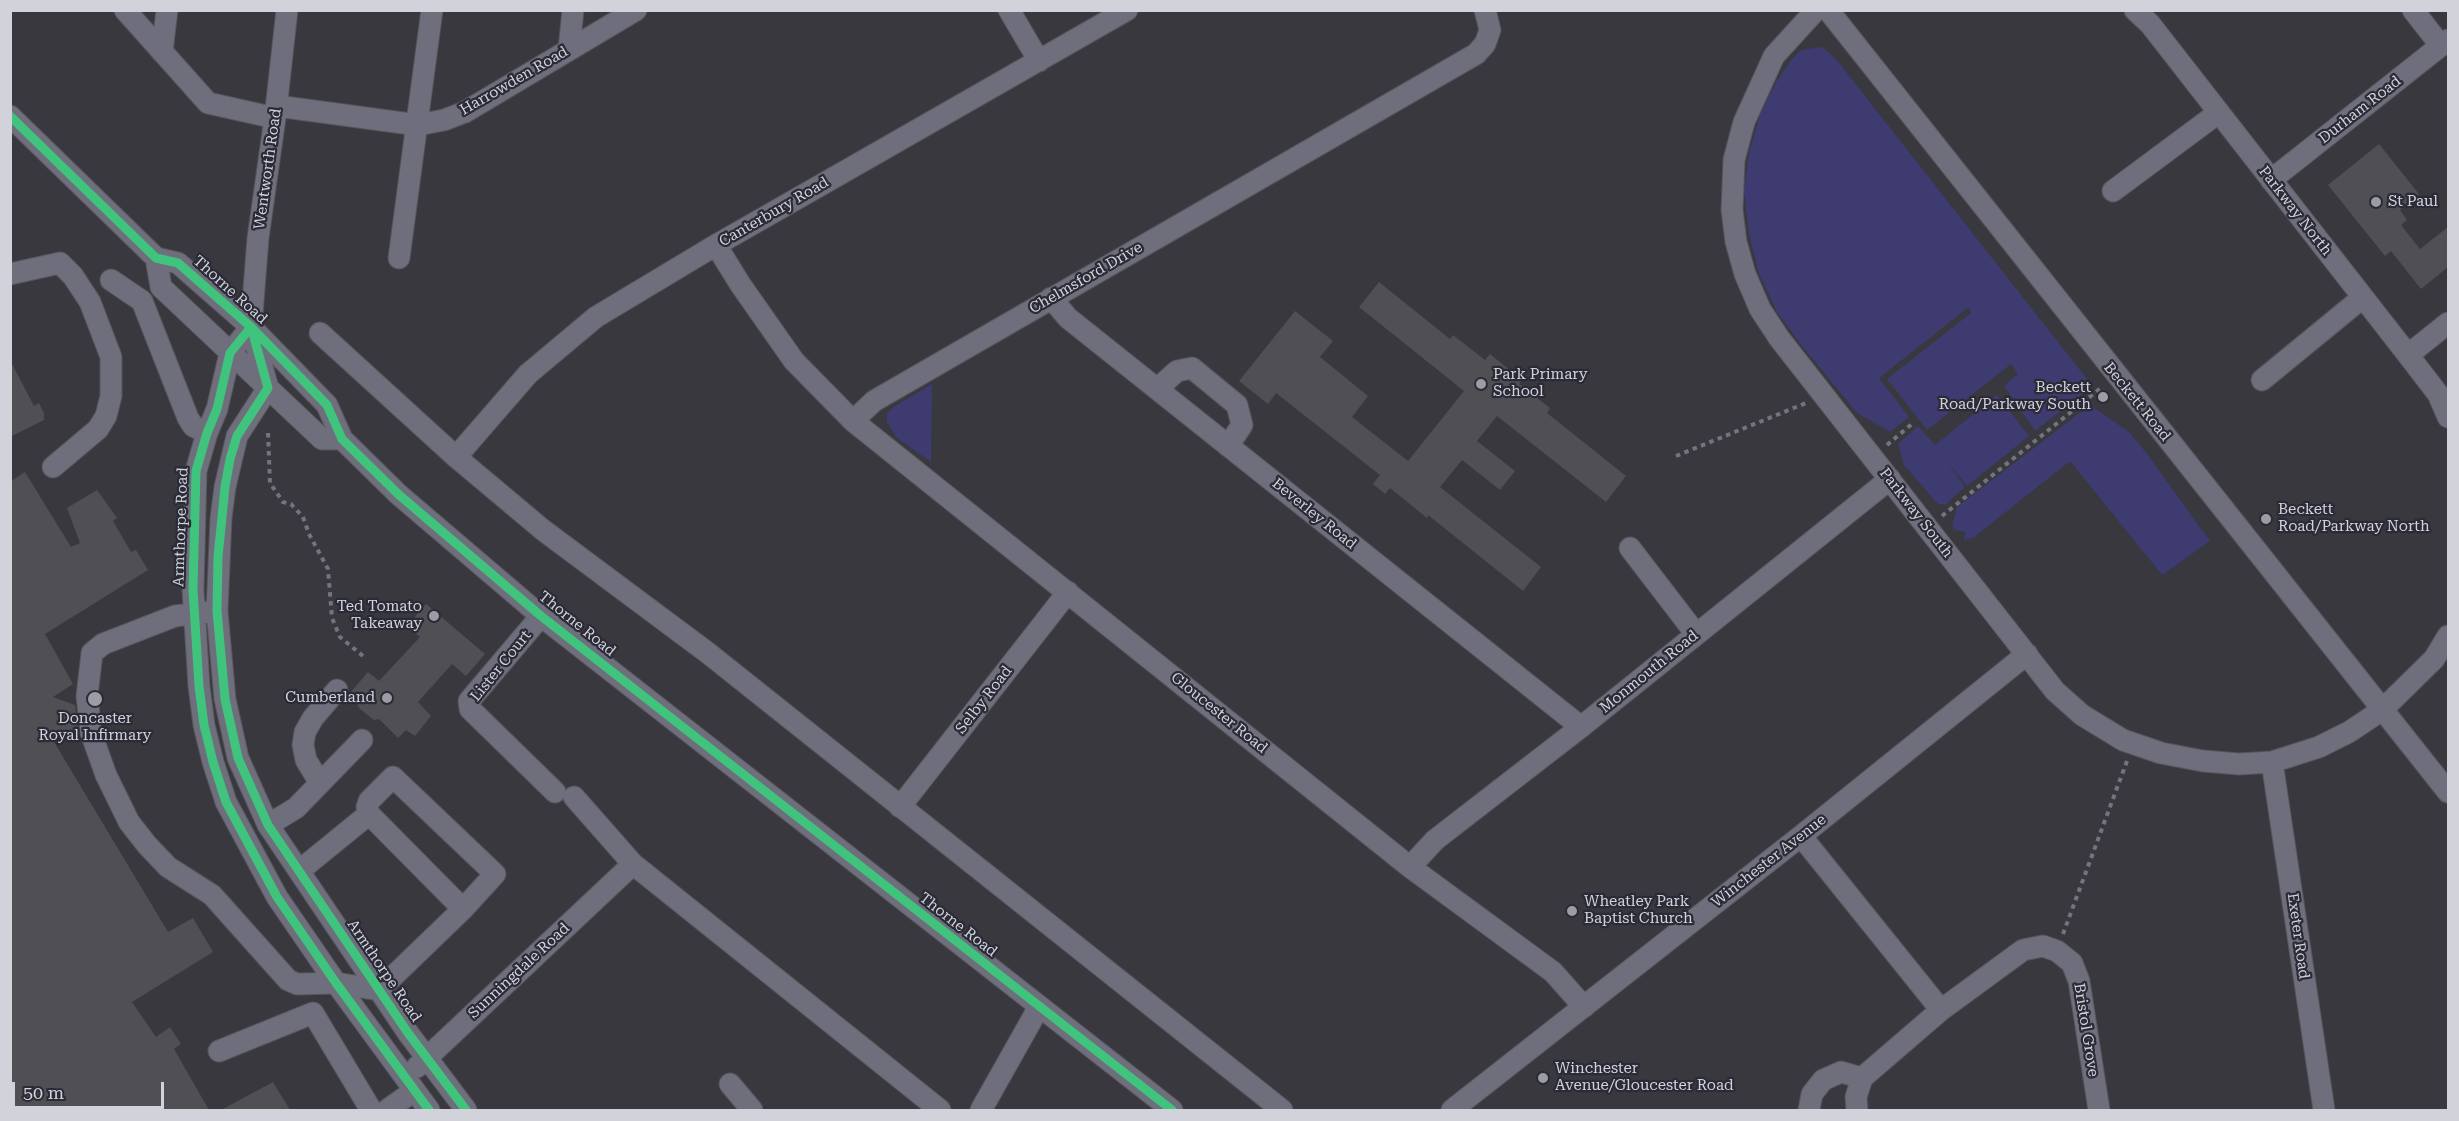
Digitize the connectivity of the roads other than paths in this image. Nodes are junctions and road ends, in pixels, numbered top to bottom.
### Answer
1 (125, 10) edge
2 (167, 10) edge
3 (287, 10) edge
4 (432, 10) edge
5 (573, 10) edge
6 (636, 10) edge
7 (1010, 10) edge
8 (1127, 10) edge
9 (1485, 10) edge
10 (1816, 10) edge
11 (1828, 10) edge
12 (2135, 10) edge
13 (2413, 10) edge
14 (2445, 43) edge
15 (569, 50) junction
16 (162, 52) junction
17 (1039, 61) junction
18 (276, 112) junction
19 (2218, 112) junction
20 (10, 116) edge
21 (418, 125) junction
22 (2271, 180) junction
23 (2113, 190) dead end
24 (716, 245) junction
25 (156, 258) junction
26 (399, 258) dead end
27 (10, 274) edge
28 (111, 280) dead end
29 (1051, 298) junction
30 (2362, 298) junction
31 (2448, 322) edge
32 (251, 327) junction
33 (320, 333) dead end
34 (230, 352) junction
35 (2408, 355) junction
36 (2262, 380) dead end
37 (268, 388) junction
38 (1157, 389) junction
39 (2448, 417) edge
40 (853, 421) junction
41 (207, 433) junction
42 (342, 439) junction
43 (1228, 446) junction
44 (456, 457) junction
45 (53, 467) dead end
46 (1890, 479) junction
47 (1629, 548) dead end
48 (1068, 592) junction
49 (218, 611) junction
50 (194, 614) junction
51 (541, 616) junction
52 (1696, 634) junction
53 (2448, 636) edge
54 (2027, 654) junction
55 (337, 690) dead end
56 (2382, 710) junction
57 (1581, 727) junction
58 (362, 740) dead end
59 (2272, 762) junction
60 (320, 783) junction
61 (2448, 792) edge
62 (900, 807) junction
63 (369, 814) junction
64 (268, 825) junction
65 (1801, 836) junction
66 (633, 864) junction
67 (1410, 867) junction
68 (299, 871) junction
69 (463, 909) junction
70 (336, 983) junction
71 (379, 990) junction
72 (1039, 1007) junction
73 (1584, 1007) junction
74 (1941, 1010) junction
75 (219, 1051) dead end
76 (426, 1058) junction
77 (1863, 1078) junction
78 (730, 1084) dead end
79 (409, 1085) junction
80 (371, 1110) edge
81 (387, 1110) edge
82 (429, 1110) edge
83 (466, 1110) edge
84 (752, 1110) edge
85 (940, 1110) edge
86 (981, 1110) edge
87 (1172, 1110) edge
88 (1282, 1110) edge
89 (1452, 1110) edge
90 (1809, 1110) edge
91 (1857, 1110) edge
92 (2099, 1110) edge
93 (2324, 1110) edge

1 - 16 street, Harrowden Road
2 - 16 street
3 - 18 street, Wentworth Road
4 - 21 street
5 - 15 street
6 - 15 street, Harrowden Road
7 - 17 street
8 - 17 street, Canterbury Road
9 - 29 street, Chelmsford Drive
10 - 46 street, Parkway South
11 - 56 street, Beckett Road
12 - 19 street, Parkway North
13 - 14 street
14 - 22 street, Durham Road
15 - 21 street, Harrowden Road
16 - 18 street, Harrowden Road
17 - 24 street, Canterbury Road
18 - 21 street, Harrowden Road
18 - 32 street, Wentworth Road
19 - 22 street, Parkway North
19 - 23 street
20 - 25 street, Thorne Road
21 - 26 street
22 - 30 street, Parkway North
24 - 40 street
24 - 44 street, Canterbury Road
25 - 32 street, Thorne Road
25 - 34 street
27 - 45 street
28 - 41 street
29 - 38 street, Beverley Road
29 - 40 street, Chelmsford Drive
30 - 35 street, Parkway North
30 - 36 street
31 - 35 street
32 - 34 street, Armthorpe Road
32 - 37 street
32 - 42 street, Thorne Road
33 - 44 street
34 - 37 street
34 - 41 street, Armthorpe Road
35 - 39 street, Parkway North
37 - 42 street
37 - 49 street, Armthorpe Road
38 - 43 street, Beverley Road
38 - 43 street
40 - 48 street, Gloucester Road
41 - 50 street, Armthorpe Road
42 - 51 street, Thorne Road
43 - 57 street, Beverley Road
44 - 62 street
46 - 52 street, Monmouth Road
46 - 54 street, Parkway South
47 - 52 street
48 - 62 street, Selby Road
48 - 67 street, Gloucester Road
49 - 50 street
49 - 64 street, Armthorpe Road
50 - 70 street, Armthorpe Road
50 - 70 street
51 - 66 street, Lister Court
51 - 72 street, Thorne Road
52 - 57 street, Monmouth Road
53 - 56 street
54 - 59 street, Parkway South
54 - 65 street, Winchester Avenue
55 - 60 street
56 - 59 street, Parkway South
56 - 61 street, Beckett Road
57 - 67 street, Monmouth Road
58 - 60 street
59 - 93 street, Exeter Road
60 - 64 street
62 - 88 street
63 - 68 street
63 - 69 street
63 - 69 street
64 - 68 street, Armthorpe Road
65 - 73 street, Winchester Avenue
65 - 74 street
66 - 76 street, Sunningdale Road
66 - 85 street, Lister Court
67 - 73 street, Gloucester Road
68 - 71 street, Armthorpe Road
69 - 71 street
70 - 71 street
70 - 79 street, Armthorpe Road
71 - 76 street, Armthorpe Road
72 - 86 street
72 - 87 street, Thorne Road
73 - 89 street, Winchester Avenue
74 - 77 street
74 - 92 street, Bristol Grove
75 - 80 street
76 - 79 street, Sunningdale Road
76 - 83 street, Armthorpe Road
77 - 90 street
77 - 91 street
78 - 84 street
79 - 81 street, Sunningdale Road
79 - 82 street, Armthorpe Road

